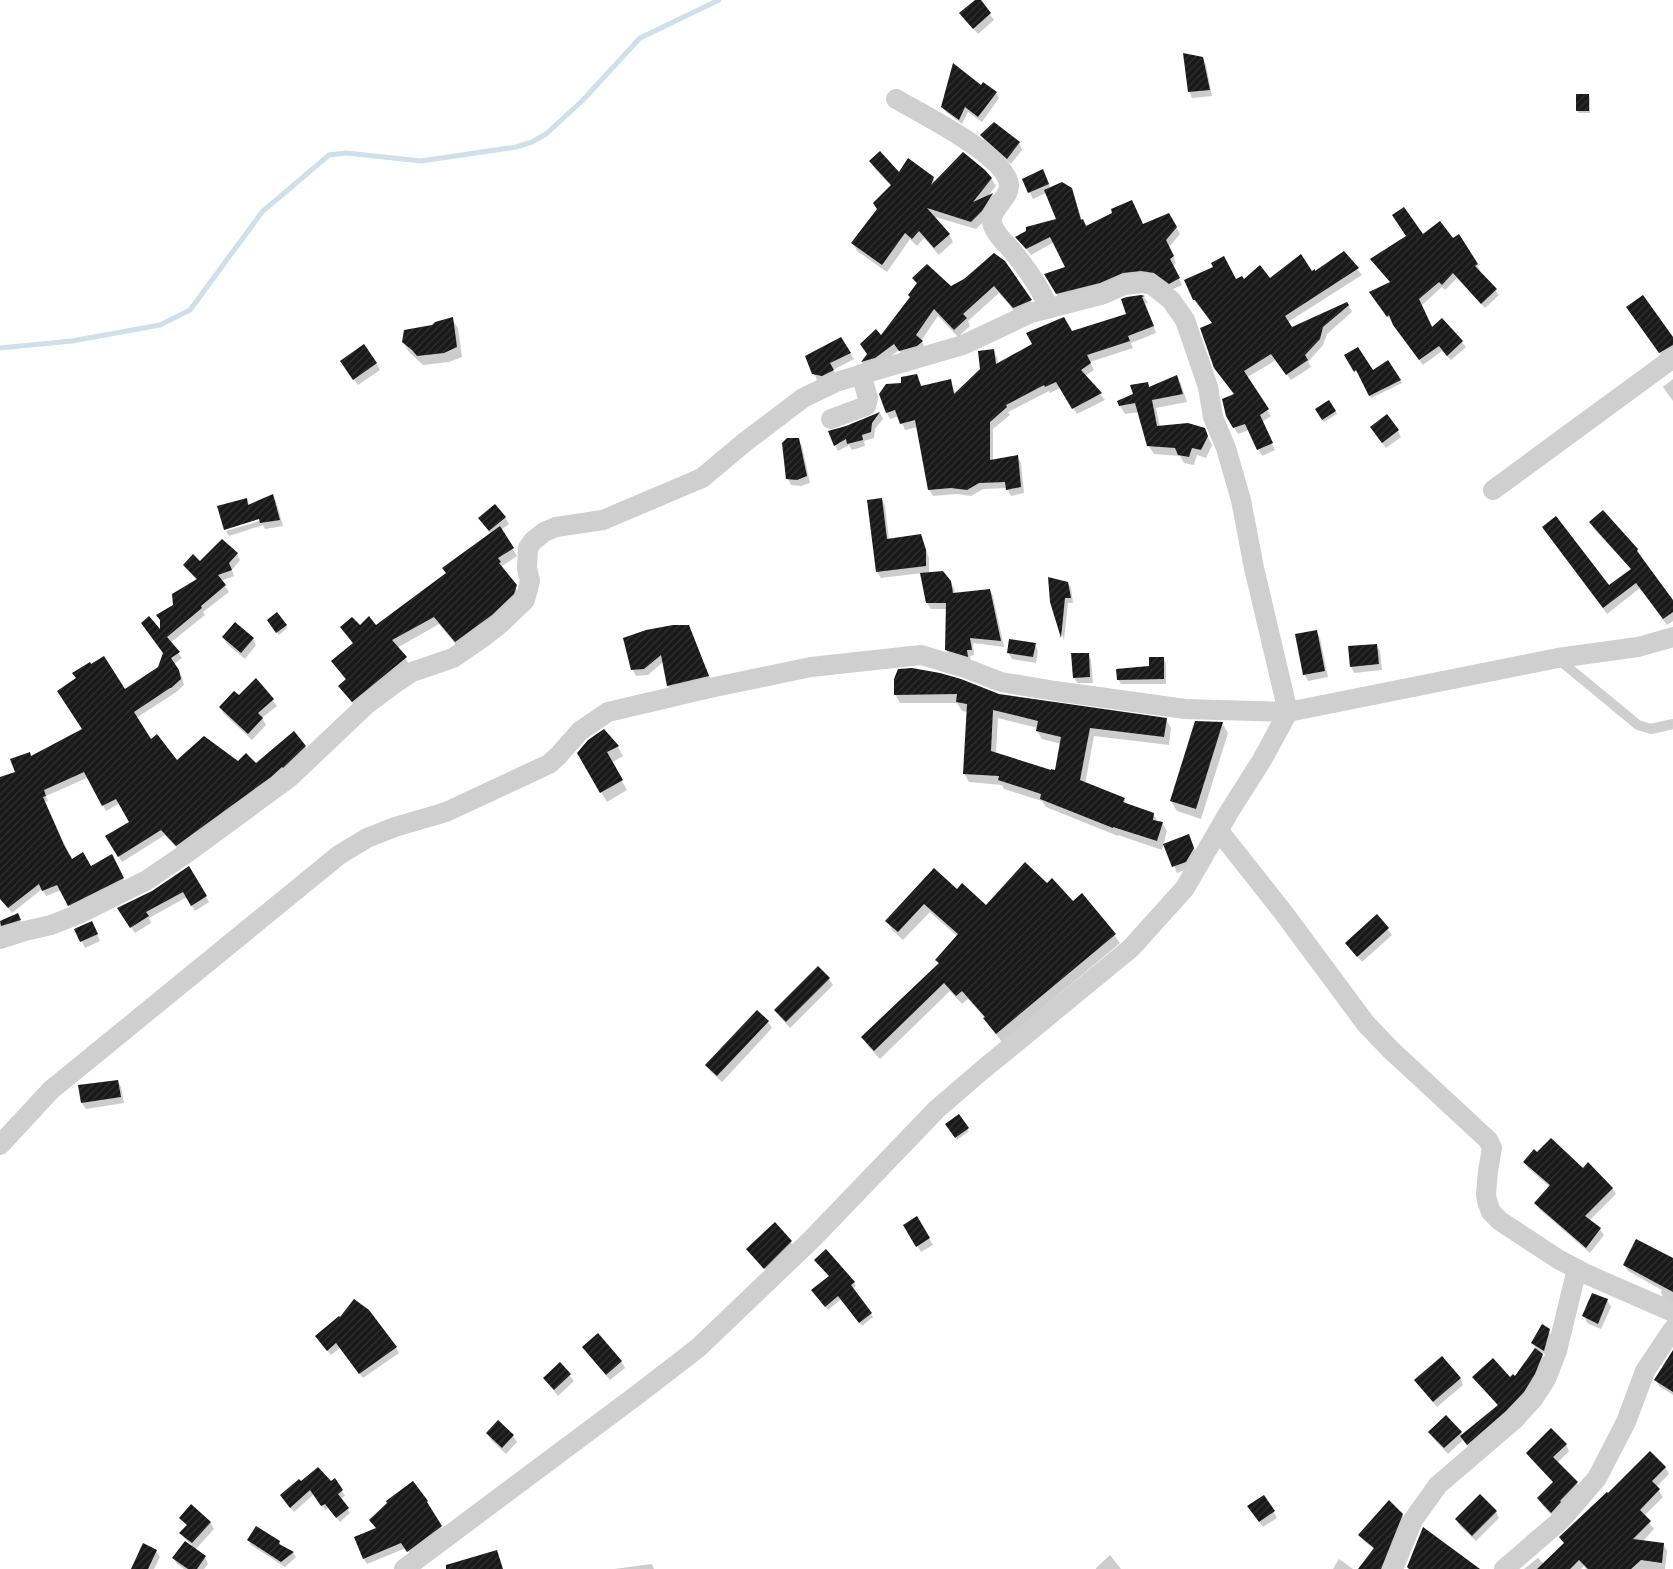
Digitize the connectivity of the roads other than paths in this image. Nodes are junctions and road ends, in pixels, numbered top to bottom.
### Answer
1 (896, 99) dead end
2 (1049, 308) junction
3 (1673, 358) edge
4 (861, 374) junction
5 (831, 419) dead end
6 (1493, 490) dead end
7 (1673, 637) edge
8 (1558, 658) junction
9 (1288, 712) junction
10 (1673, 724) edge
11 (1218, 831) junction
12 (0, 939) edge
13 (0, 1145) edge
14 (1577, 1269) junction
15 (1673, 1312) edge
16 (1673, 1329) edge
17 (404, 1569) edge
18 (1393, 1569) edge
19 (1504, 1569) edge

1 - 2 street
2 - 4 street
2 - 9 street
3 - 6 street
4 - 5 street
4 - 12 street
7 - 8 street
8 - 9 street
8 - 10 lane
9 - 11 street
9 - 13 street
11 - 14 street
11 - 17 street
14 - 15 street
14 - 18 street
16 - 19 street

